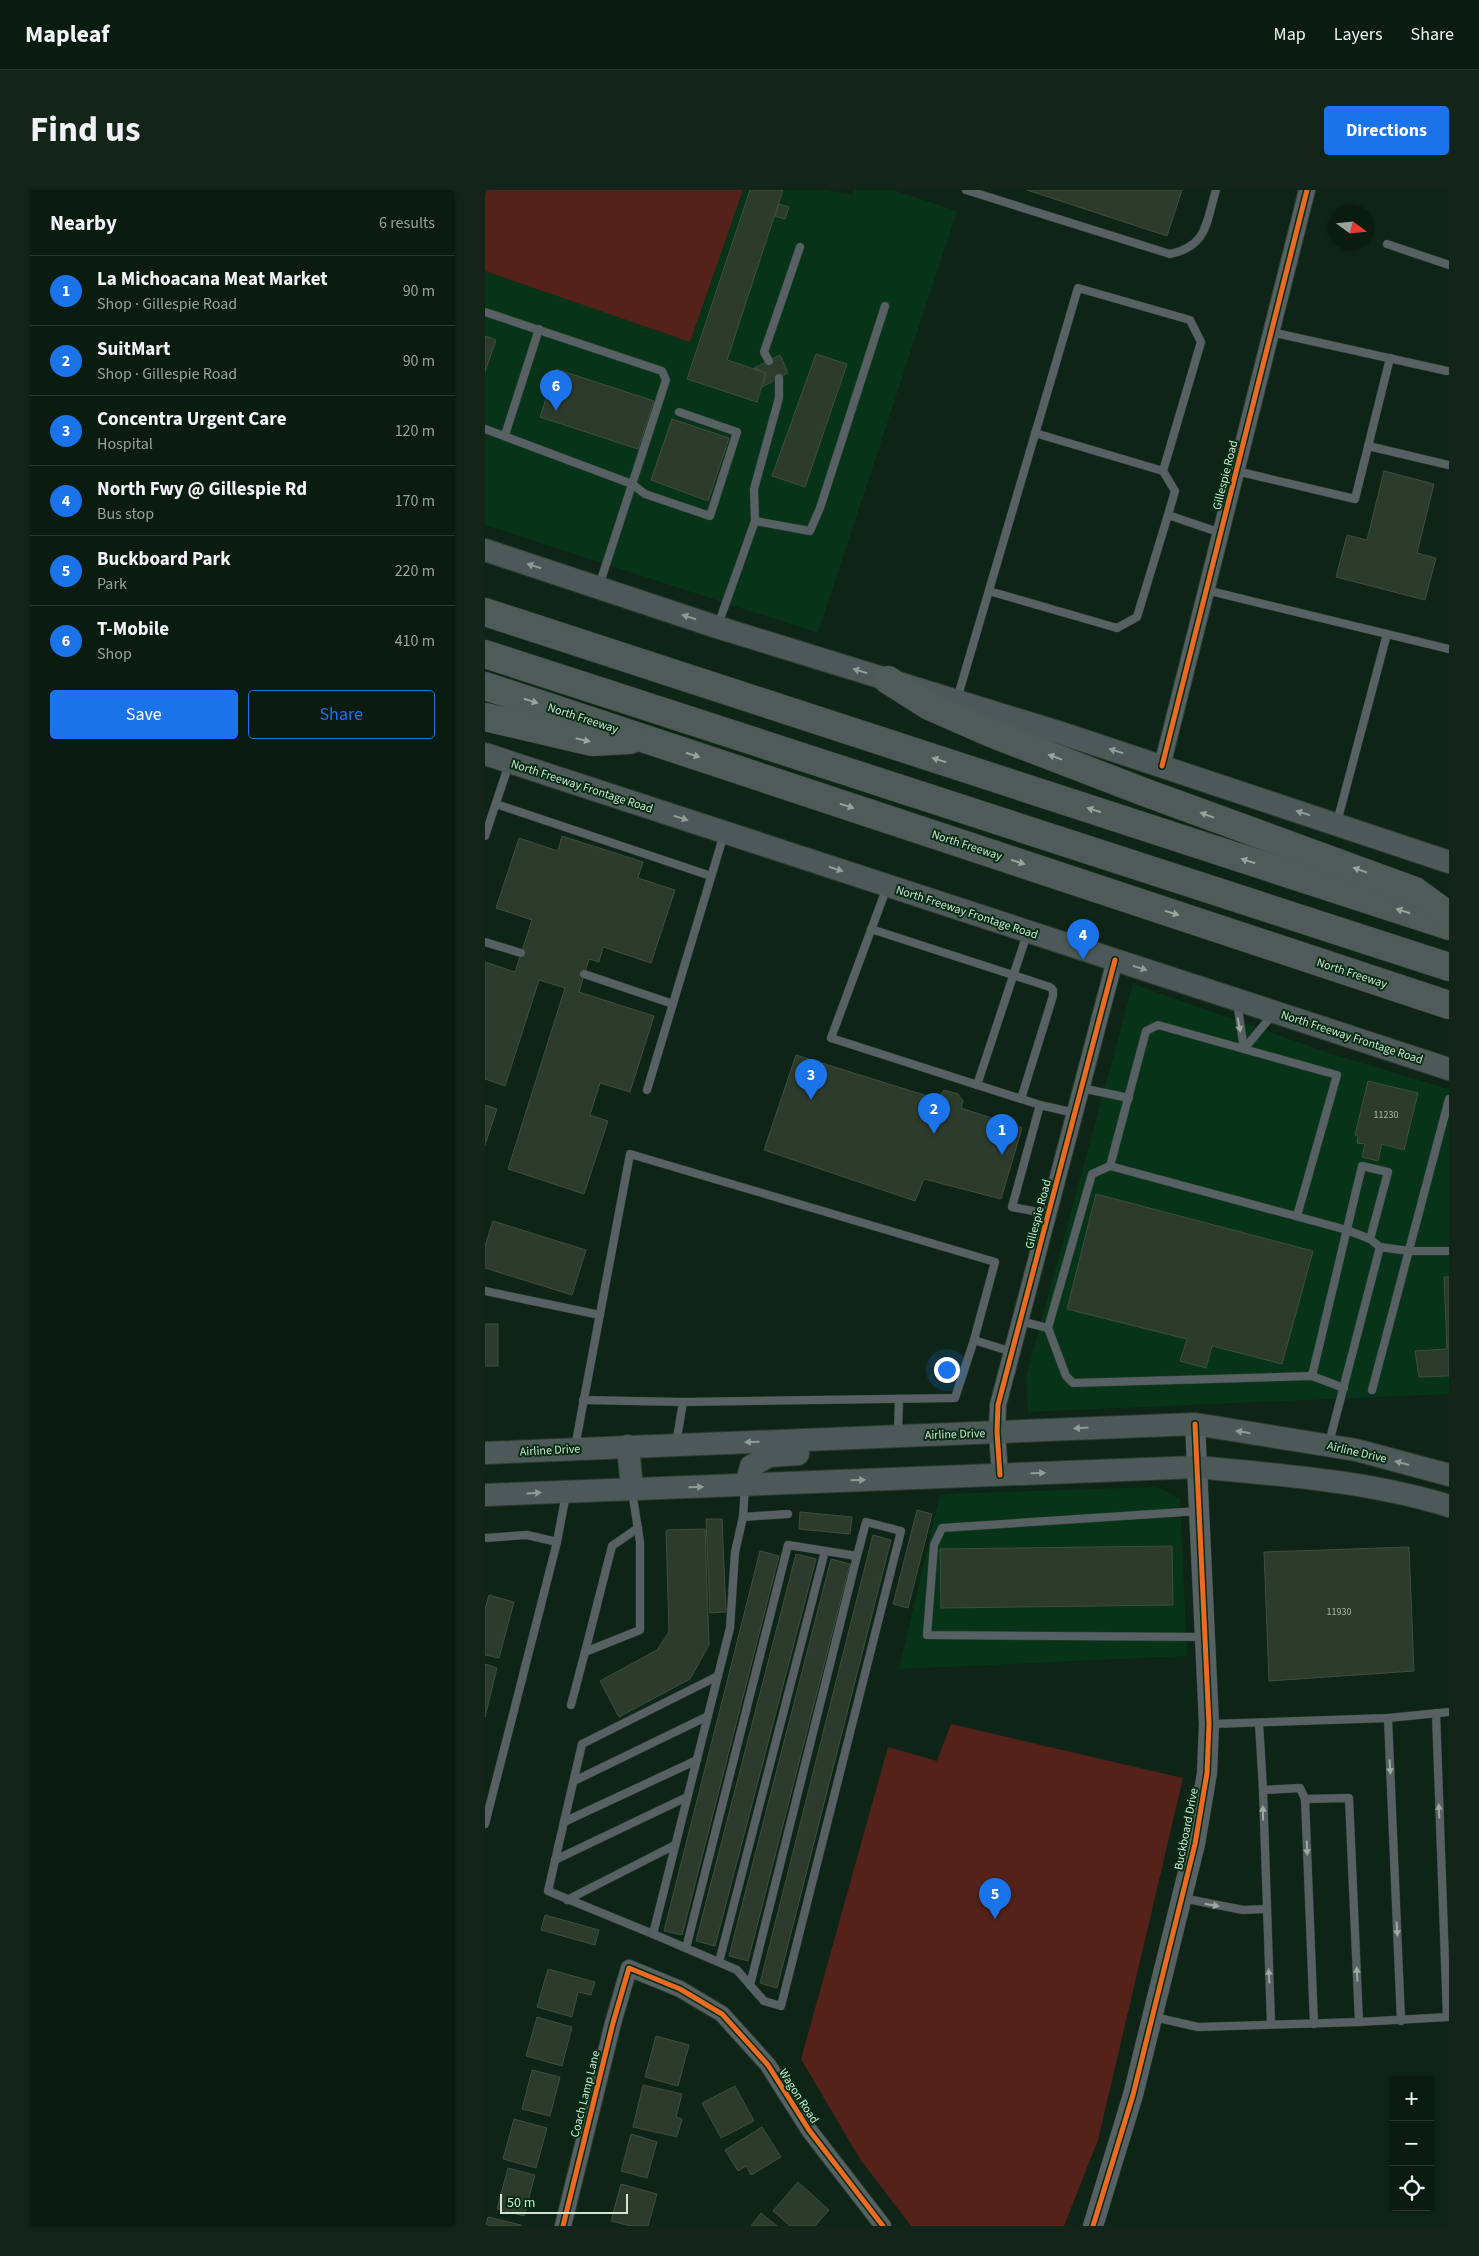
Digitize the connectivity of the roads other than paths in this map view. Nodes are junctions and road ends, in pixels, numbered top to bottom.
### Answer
1 (965, 190) edge
2 (1216, 190) edge
3 (1307, 190) edge
4 (1387, 244) dead end
5 (800, 247) dead end
6 (1449, 265) edge
7 (885, 306) dead end
8 (485, 312) edge
9 (539, 329) junction
10 (1271, 332) junction
11 (1390, 358) junction
12 (769, 361) dead end
13 (1447, 371) dead end
14 (779, 378) dead end
15 (679, 412) dead end
16 (485, 429) edge
17 (1035, 433) junction
18 (505, 435) junction
19 (1368, 446) junction
20 (1449, 465) edge
21 (1163, 471) junction
22 (1236, 471) junction
23 (632, 484) junction
24 (1168, 515) junction
25 (755, 521) junction
26 (1221, 533) junction
27 (485, 550) edge
28 (598, 587) junction
29 (1206, 590) junction
30 (989, 591) junction
31 (485, 612) edge
32 (717, 627) junction
33 (1387, 634) junction
34 (1449, 649) edge
35 (485, 654) edge
36 (888, 680) junction
37 (485, 686) edge
38 (956, 701) junction
39 (485, 717) edge
40 (647, 739) junction
41 (485, 754) edge
42 (509, 762) junction
43 (1162, 766) junction
44 (496, 804) junction
45 (1337, 824) junction
46 (724, 832) junction
47 (485, 836) edge
48 (1449, 862) edge
49 (711, 876) junction
50 (887, 886) junction
51 (1449, 916) edge
52 (1449, 926) edge
53 (871, 929) junction
54 (1028, 932) junction
55 (485, 942) edge
56 (521, 953) dead end
57 (1115, 960) junction
58 (1449, 967) edge
59 (584, 974) dead end
60 (1013, 976) junction
61 (1237, 1000) junction
62 (673, 1004) junction
63 (1449, 1005) edge
64 (1274, 1012) junction
65 (1244, 1049) junction
66 (1449, 1069) edge
67 (977, 1085) junction
68 (1081, 1088) junction
69 (647, 1090) dead end
70 (1129, 1098) junction
71 (1449, 1099) edge
72 (1021, 1100) junction
73 (1040, 1105) junction
74 (1075, 1113) junction
75 (1110, 1166) junction
76 (1048, 1214) junction
77 (1297, 1216) junction
78 (1347, 1230) junction
79 (1370, 1239) junction
80 (1380, 1247) junction
81 (1409, 1251) junction
82 (1449, 1251) edge
83 (485, 1291) edge
84 (600, 1315) junction
85 (1020, 1320) junction
86 (1048, 1328) junction
87 (974, 1340) junction
88 (1012, 1352) junction
89 (1312, 1376) junction
90 (1344, 1388) junction
91 (1372, 1390) dead end
92 (899, 1399) junction
93 (583, 1400) junction
94 (683, 1402) junction
95 (1195, 1424) junction
96 (997, 1432) junction
97 (897, 1436) junction
98 (819, 1439) junction
99 (676, 1444) junction
100 (1329, 1445) junction
101 (628, 1446) junction
102 (574, 1449) junction
103 (485, 1453) edge
104 (1197, 1467) junction
105 (1000, 1475) junction
106 (1449, 1475) edge
107 (746, 1485) junction
108 (632, 1489) junction
109 (566, 1491) junction
110 (485, 1495) edge
111 (1447, 1504) edge
112 (1199, 1511) junction
113 (788, 1514) dead end
114 (743, 1517) junction
115 (638, 1528) junction
116 (485, 1538) edge
117 (557, 1542) junction
118 (825, 1551) junction
119 (857, 1556) junction
120 (1204, 1637) junction
121 (585, 1652) junction
122 (718, 1676) junction
123 (571, 1705) dead end
124 (1449, 1712) edge
125 (1436, 1713) junction
126 (708, 1716) junction
127 (1388, 1718) junction
128 (1259, 1723) junction
129 (1209, 1724) junction
130 (697, 1760) junction
131 (574, 1781) junction
132 (1263, 1790) junction
133 (687, 1798) junction
134 (1305, 1799) junction
135 (565, 1822) junction
136 (485, 1824) edge
137 (675, 1845) junction
138 (555, 1860) junction
139 (1182, 1898) junction
140 (567, 1900) junction
141 (1265, 1909) junction
142 (653, 1934) junction
143 (686, 1948) junction
144 (719, 1962) junction
145 (629, 1968) joint
146 (750, 1985) junction
147 (1152, 2017) junction
148 (1448, 2017) edge
149 (1401, 2021) junction
150 (1359, 2022) junction
151 (1271, 2024) junction
152 (1313, 2024) junction
153 (876, 2224) edge
154 (563, 2226) edge
155 (1093, 2226) edge

1 - 2 lane
3 - 10 street, Gillespie Road
4 - 6 lane
5 - 12 lane
7 - 25 lane
8 - 9 lane
9 - 18 lane
9 - 23 lane
10 - 11 lane
10 - 22 street, Gillespie Road
11 - 13 lane
11 - 19 lane
14 - 25 lane
15 - 23 lane
16 - 18 lane
17 - 21 lane
17 - 21 lane
17 - 30 lane
18 - 23 lane
19 - 20 lane
19 - 22 lane
21 - 24 lane
22 - 26 street, Gillespie Road
23 - 28 lane
24 - 26 lane
24 - 30 lane
25 - 32 lane
26 - 29 street, Gillespie Road
28 -> 27 main road
32 -> 28 main road
29 - 33 lane
29 - 43 street, Gillespie Road
30 - 38 lane
52 -> 31 highway
36 -> 32 main road
33 - 34 lane
33 - 45 lane
35 - 58 highway
36 - 38 main road
51 -> 36 highway
37 -> 40 highway, North Freeway
43 -> 38 main road
39 -> 40 highway
40 -> 63 highway, North Freeway
41 - 42 main road, North Freeway Frontage Road
42 - 44 lane
42 -> 46 main road, North Freeway Frontage Road
45 -> 43 main road
44 - 47 lane
44 - 49 lane
45 - 48 main road
46 - 49 lane
46 -> 50 main road, North Freeway Frontage Road
49 - 62 lane
50 - 53 lane
50 - 54 main road, North Freeway Frontage Road
53 - 60 lane
53 - 67 lane
54 - 57 main road, North Freeway Frontage Road
54 - 60 lane
55 - 56 lane
57 -> 61 main road, North Freeway Frontage Road
57 - 68 street, Gillespie Road
59 - 62 lane
60 - 67 lane
60 - 72 lane
61 - 64 main road, North Freeway Frontage Road
61 -> 65 lane
62 - 69 lane
64 - 65 lane
64 - 66 main road, North Freeway Frontage Road
65 - 70 lane
65 - 77 lane
67 - 72 lane
68 - 70 lane
68 - 74 street, Gillespie Road
70 - 75 lane
71 - 81 lane
72 - 73 lane
73 - 74 lane
73 - 76 lane
74 - 76 street, Gillespie Road
75 - 77 lane
75 - 86 lane
76 - 85 street, Gillespie Road
77 - 78 lane
78 - 79 lane
78 - 79 lane
78 - 89 lane
79 - 80 lane
80 - 81 lane
80 - 90 lane
81 - 82 lane
81 - 91 lane
83 - 84 lane
84 - 87 lane
84 - 93 lane
85 - 86 lane
85 - 88 street, Gillespie Road
86 - 89 lane
87 - 88 lane
87 - 92 lane
88 - 96 street, Gillespie Road
89 - 90 lane
90 - 100 lane
92 - 94 lane
92 - 97 lane
93 - 94 lane
93 - 102 lane
94 - 99 lane
95 -> 96 main road, Airline Drive
100 -> 95 main road, Airline Drive
95 - 104 street, Buckboard Drive
96 - 97 main road, Airline Drive
96 - 105 street, Gillespie Road
97 - 98 main road, Airline Drive
98 -> 99 main road, Airline Drive
98 - 107 main road
99 - 101 main road, Airline Drive
106 -> 100 main road, Airline Drive
101 - 102 main road, Airline Drive
101 - 108 main road
102 - 103 main road, Airline Drive
105 -> 104 main road
104 - 111 main road
104 - 112 street, Buckboard Drive
107 -> 105 main road
108 -> 107 main road
107 - 114 lane
108 - 109 main road
108 - 115 lane
110 -> 109 main road
109 - 117 lane
112 - 120 street, Buckboard Drive
112 - 120 lane
113 - 114 lane
114 - 122 lane
115 - 121 lane
115 - 121 lane
116 - 117 lane
117 - 136 lane
118 - 119 lane
118 - 143 lane
118 - 144 lane
119 - 146 lane
119 - 146 lane
120 - 129 street, Buckboard Drive
121 - 123 lane
122 - 126 lane
122 - 131 lane
124 - 125 lane
125 - 127 lane
148 -> 125 lane
126 - 130 lane
126 - 131 lane
127 - 128 lane
127 -> 149 lane
128 - 129 lane
128 - 132 lane
129 - 139 street, Buckboard Drive
130 - 133 lane
130 - 135 lane
131 - 135 lane
132 - 134 lane
141 -> 132 lane
133 - 137 lane
133 - 138 lane
150 -> 134 lane
134 -> 152 lane
135 - 138 lane
137 - 140 lane
137 - 142 lane
138 - 140 lane
139 -> 141 lane
139 - 147 street, Buckboard Drive
140 - 142 lane
151 -> 141 lane
142 - 143 lane
143 - 144 lane
144 - 146 lane
145 - 153 street, Wagon Road
145 - 154 street, Coach Lamp Lane
147 - 151 lane
147 - 155 street, Buckboard Drive
148 - 149 lane
149 - 150 lane
150 - 152 lane
151 - 152 lane

